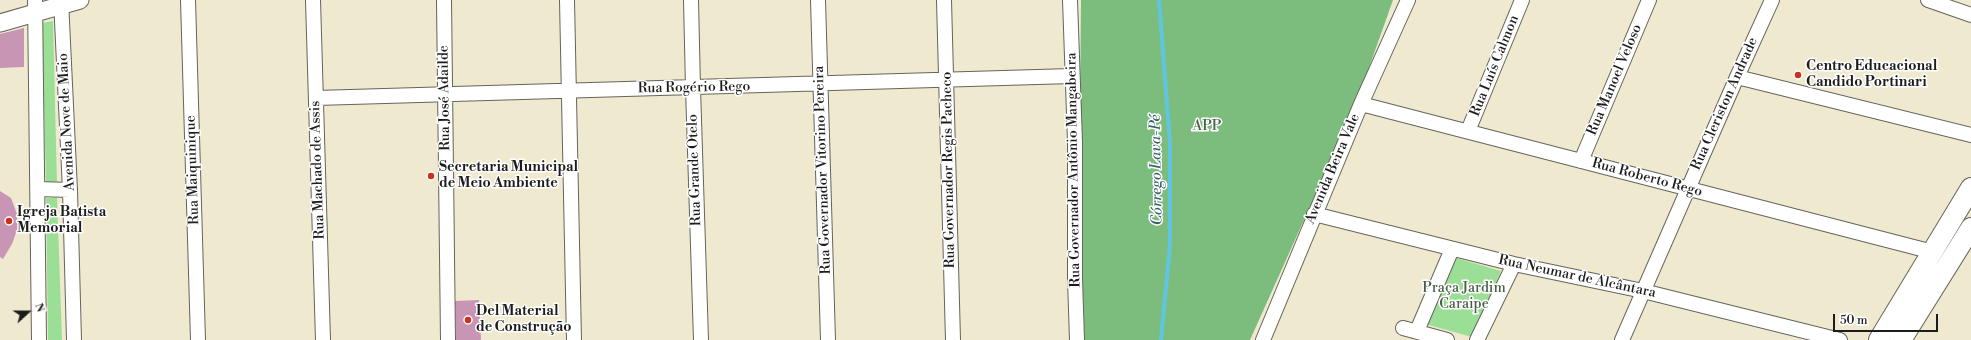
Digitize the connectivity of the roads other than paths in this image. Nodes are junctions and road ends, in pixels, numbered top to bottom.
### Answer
1 (80, 0) edge
2 (188, 0) edge
3 (313, 0) edge
4 (444, 0) edge
5 (567, 0) edge
6 (691, 0) edge
7 (818, 0) edge
8 (944, 0) edge
9 (1070, 0) edge
10 (1408, 0) edge
11 (1522, 0) edge
12 (1649, 0) edge
13 (1772, 0) edge
14 (1928, 0) edge
15 (62, 3) edge
16 (36, 6) edge
17 (1971, 14) edge
18 (0, 23) edge
19 (1072, 76) junction
20 (1737, 77) junction
21 (946, 80) junction
22 (820, 85) junction
23 (692, 88) junction
24 (569, 90) junction
25 (445, 93) junction
26 (316, 98) junction
27 (1361, 104) junction
28 (1468, 131) junction
29 (1971, 135) edge
30 (1581, 161) junction
31 (1971, 188) edge
32 (38, 189) junction
33 (1687, 189) junction
34 (70, 190) junction
35 (1314, 214) junction
36 (1971, 228) edge
37 (1452, 249) junction
38 (1933, 252) junction
39 (1514, 264) junction
40 (1643, 291) junction
41 (1906, 338) edge
42 (39, 340) edge
43 (74, 340) edge
44 (198, 340) edge
45 (323, 340) edge
46 (448, 340) edge
47 (574, 340) edge
48 (701, 340) edge
49 (828, 340) edge
50 (953, 340) edge
51 (1077, 340) edge
52 (1263, 340) edge
53 (1447, 340) edge
54 (1477, 340) edge
55 (1622, 340) edge
56 (1840, 340) edge
57 (1880, 340) edge

1 - 15 street
2 - 44 street, Rua Maiquinique
3 - 26 street, Rua Machado de Assis
4 - 25 street, Rua José Adailde
5 - 24 street
6 - 23 street, Rua Grande Otelo
7 - 22 street, Rua Governador Vitorino Pereira
8 - 21 street, Rua Governador Regis Pacheco
9 - 19 street, Rua Governador Antônio Mangabeira
10 - 27 street, Avenida Beira Vale
11 - 28 street, Rua Luís Calmon
12 - 30 street, Rua Manoel Veloso
13 - 20 street, Rua Cleriston Andrade
14 - 17 street
15 - 16 street
15 - 34 street, Avenida Nove de Maio
16 - 18 street
16 - 32 street, Avenida Nove de Maio
19 - 21 street, Rua Rogério Rego
19 - 51 street, Rua Governador Antônio Mangabeira
20 - 29 street
20 - 33 street, Rua Cleriston Andrade
21 - 22 street, Rua Rogério Rego
21 - 50 street, Rua Governador Regis Pacheco
22 - 23 street, Rua Rogério Rego
22 - 49 street, Rua Governador Vitorino Pereira
23 - 24 street, Rua Rogério Rego
23 - 48 street, Rua Grande Otelo
24 - 25 street, Rua Rogério Rego
24 - 47 street
25 - 26 street, Rua Rogério Rego
25 - 46 street, Rua José Adailde
26 - 45 street, Rua Machado de Assis
27 - 28 street, Rua Roberto Rego
27 - 35 street, Avenida Beira Vale
28 - 30 street, Rua Roberto Rego
30 - 33 street, Rua Roberto Rego
31 - 38 main road
32 - 34 street
32 - 42 street, Avenida Nove de Maio
33 - 38 street, Rua Roberto Rego
33 - 40 street, Rua Cleriston Andrade
34 - 43 street, Avenida Nove de Maio
35 - 37 street, Rua Neumar de Alcântara
35 - 52 street, Avenida Beira Vale
36 - 41 main road
37 - 39 street, Rua Neumar de Alcântara
37 - 53 street
38 - 57 main road
39 - 40 street, Rua Neumar de Alcântara
39 - 54 street
40 - 55 street, Rua Cleriston Andrade
40 - 56 street, Rua Neumar de Alcântara

